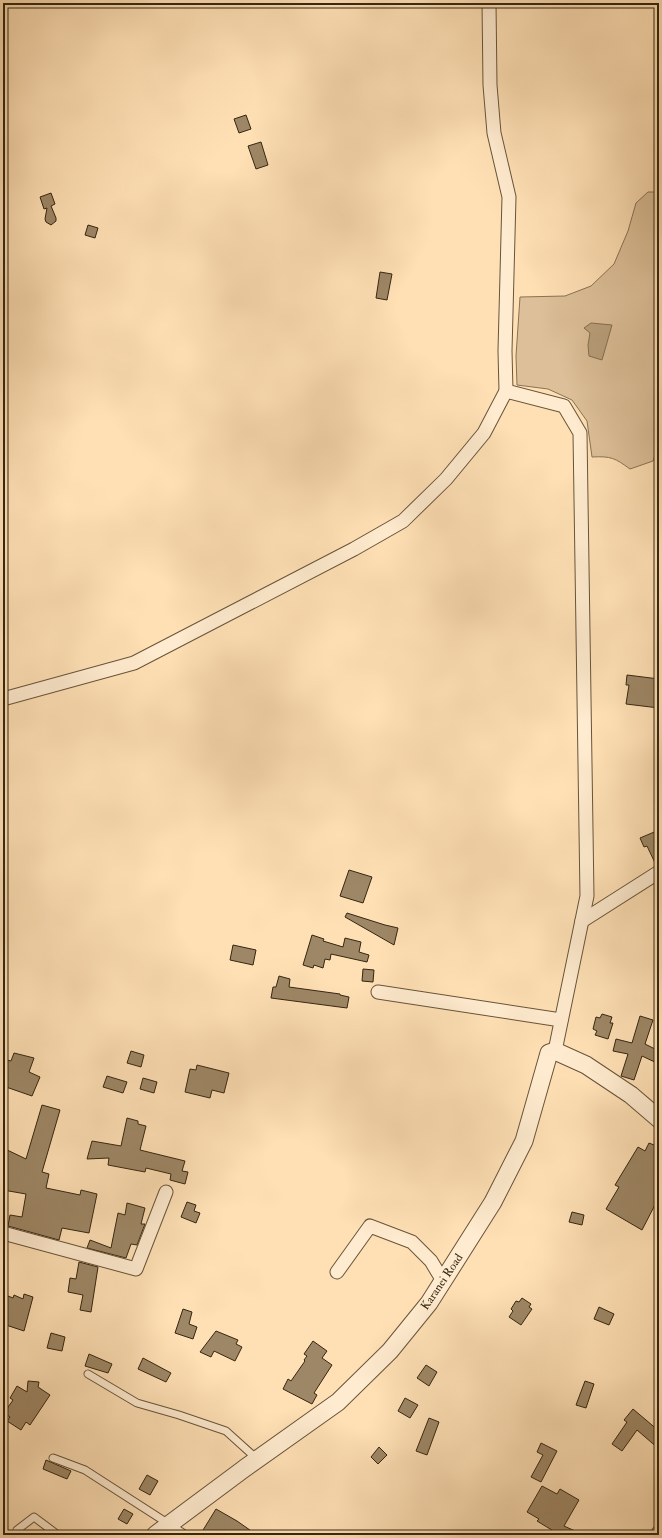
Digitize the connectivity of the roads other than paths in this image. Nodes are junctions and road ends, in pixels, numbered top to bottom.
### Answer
1 (489, 3) edge
2 (506, 391) junction
3 (3, 699) edge
4 (659, 872) edge
5 (582, 921) junction
6 (378, 992) dead end
7 (561, 1020) junction
8 (554, 1051) junction
9 (659, 1119) edge
10 (166, 1192) dead end
11 (3, 1233) edge
12 (337, 1272) dead end
13 (443, 1280) junction
14 (88, 1374) dead end
15 (53, 1458) dead end
16 (257, 1460) junction
17 (169, 1525) junction
18 (17, 1530) dead end
19 (659, 1532) edge
20 (58, 1535) edge
21 (155, 1535) edge
22 (186, 1535) edge
23 (657, 1535) edge

1 - 2 street
2 - 3 street
2 - 5 street
4 - 5 street
5 - 7 street
6 - 7 street
7 - 8 street
8 - 9 street
8 - 13 street, Karanei Road
10 - 11 street
12 - 13 street
13 - 16 street, Karanei Road
14 - 16 lane
15 - 17 lane
16 - 17 street, Karanei Road
17 - 21 street, Karanei Road
17 - 22 lane
18 - 20 lane
19 - 23 street

